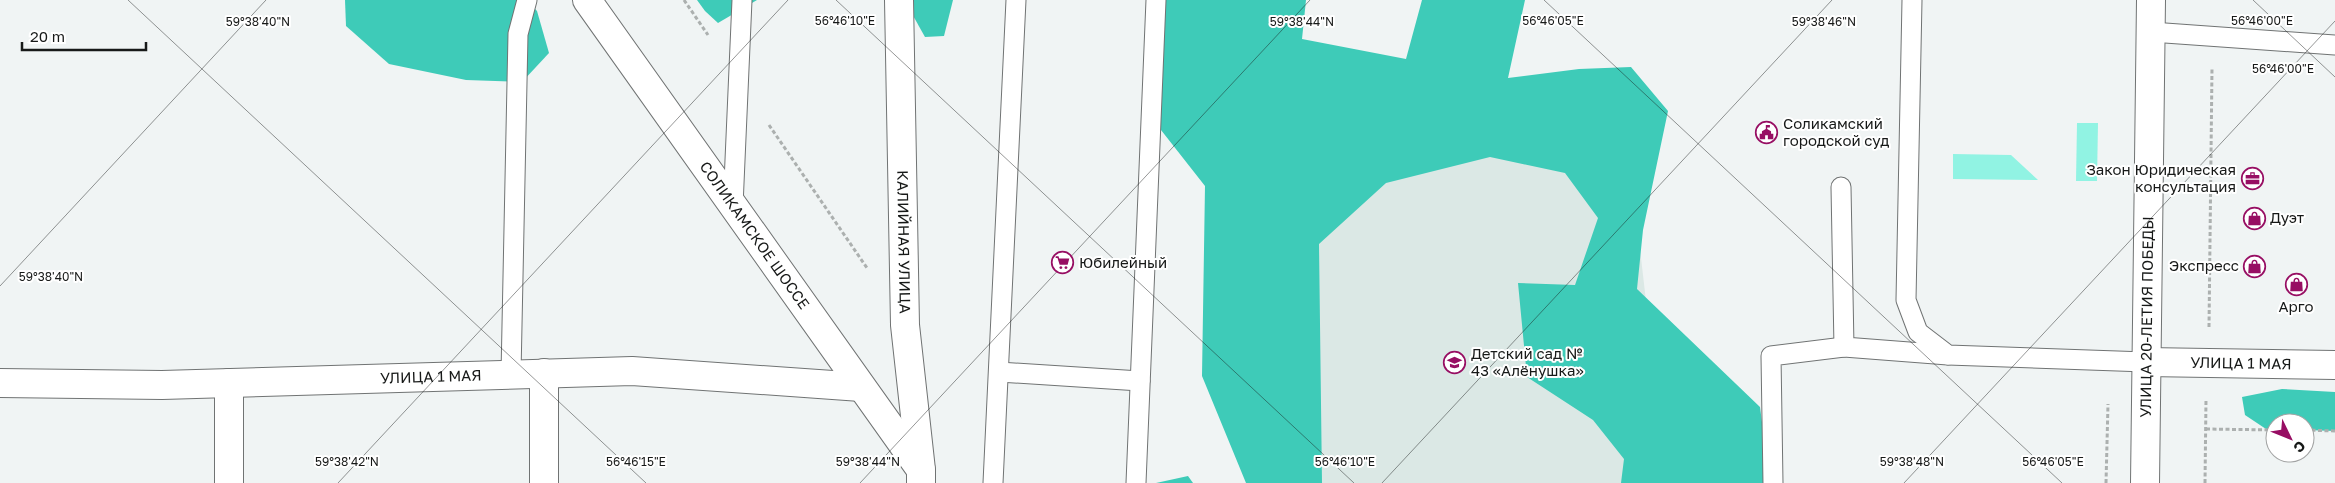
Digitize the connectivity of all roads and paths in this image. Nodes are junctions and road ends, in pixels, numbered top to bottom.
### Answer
1 (527, 0) edge
2 (587, 0) edge
3 (684, 0) edge
4 (742, 0) edge
5 (899, 0) edge
6 (1016, 0) edge
7 (1156, 0) edge
8 (1912, 0) edge
9 (2151, 0) edge
10 (2150, 32) junction
11 (2212, 36) junction
12 (2335, 45) edge
13 (738, 79) junction
14 (1841, 187) dead end
15 (733, 206) junction
16 (872, 276) dead end
17 (2209, 332) dead end
18 (1844, 347) junction
19 (1948, 355) junction
20 (2109, 360) junction
21 (2146, 362) junction
22 (2335, 365) edge
23 (998, 372) junction
24 (544, 373) junction
25 (511, 374) junction
26 (1140, 382) junction
27 (229, 383) junction
28 (0, 384) edge
29 (861, 387) junction
30 (2206, 394) dead end
31 (2205, 429) junction
32 (2265, 430) edge
33 (2315, 430) edge
34 (2335, 431) edge
35 (921, 476) edge
36 (229, 483) edge
37 (544, 483) edge
38 (994, 483) edge
39 (1136, 483) edge
40 (1773, 483) edge
41 (2106, 483) edge
42 (2145, 483) edge
43 (2205, 483) edge

1 - 25 lane
2 - 15 main road, СОЛИКАМСКОЕ ШОССЕ
3 - 13 path
4 - 13 lane
5 - 35 main road, КАЛИЙНАЯ УЛИЦА
6 - 23 lane
7 - 26 lane
8 - 19 lane
9 - 10 main road, УЛИЦА 20-ЛЕТИЯ ПОБЕДЫ
10 - 11 lane
10 - 21 main road, УЛИЦА 20-ЛЕТИЯ ПОБЕДЫ
11 - 12 lane
11 - 17 path
13 - 15 lane
13 - 16 path
14 - 18 lane
15 - 29 main road, СОЛИКАМСКОЕ ШОССЕ
18 - 19 lane
18 - 40 lane
19 - 20 lane
20 - 21 lane
20 - 41 path
21 - 22 main road, УЛИЦА 1 МАЯ
21 - 42 main road, УЛИЦА 20-ЛЕТИЯ ПОБЕДЫ
23 - 26 lane
23 - 38 lane
24 - 25 main road, УЛИЦА 1 МАЯ
24 - 29 main road, УЛИЦА 1 МАЯ
24 - 37 main road
25 - 27 main road, УЛИЦА 1 МАЯ
26 - 39 lane
27 - 28 main road, УЛИЦА 1 МАЯ
27 - 36 main road
29 - 35 main road, СОЛИКАМСКОЕ ШОССЕ
30 - 31 path
31 - 32 path
31 - 43 path
33 - 34 path

